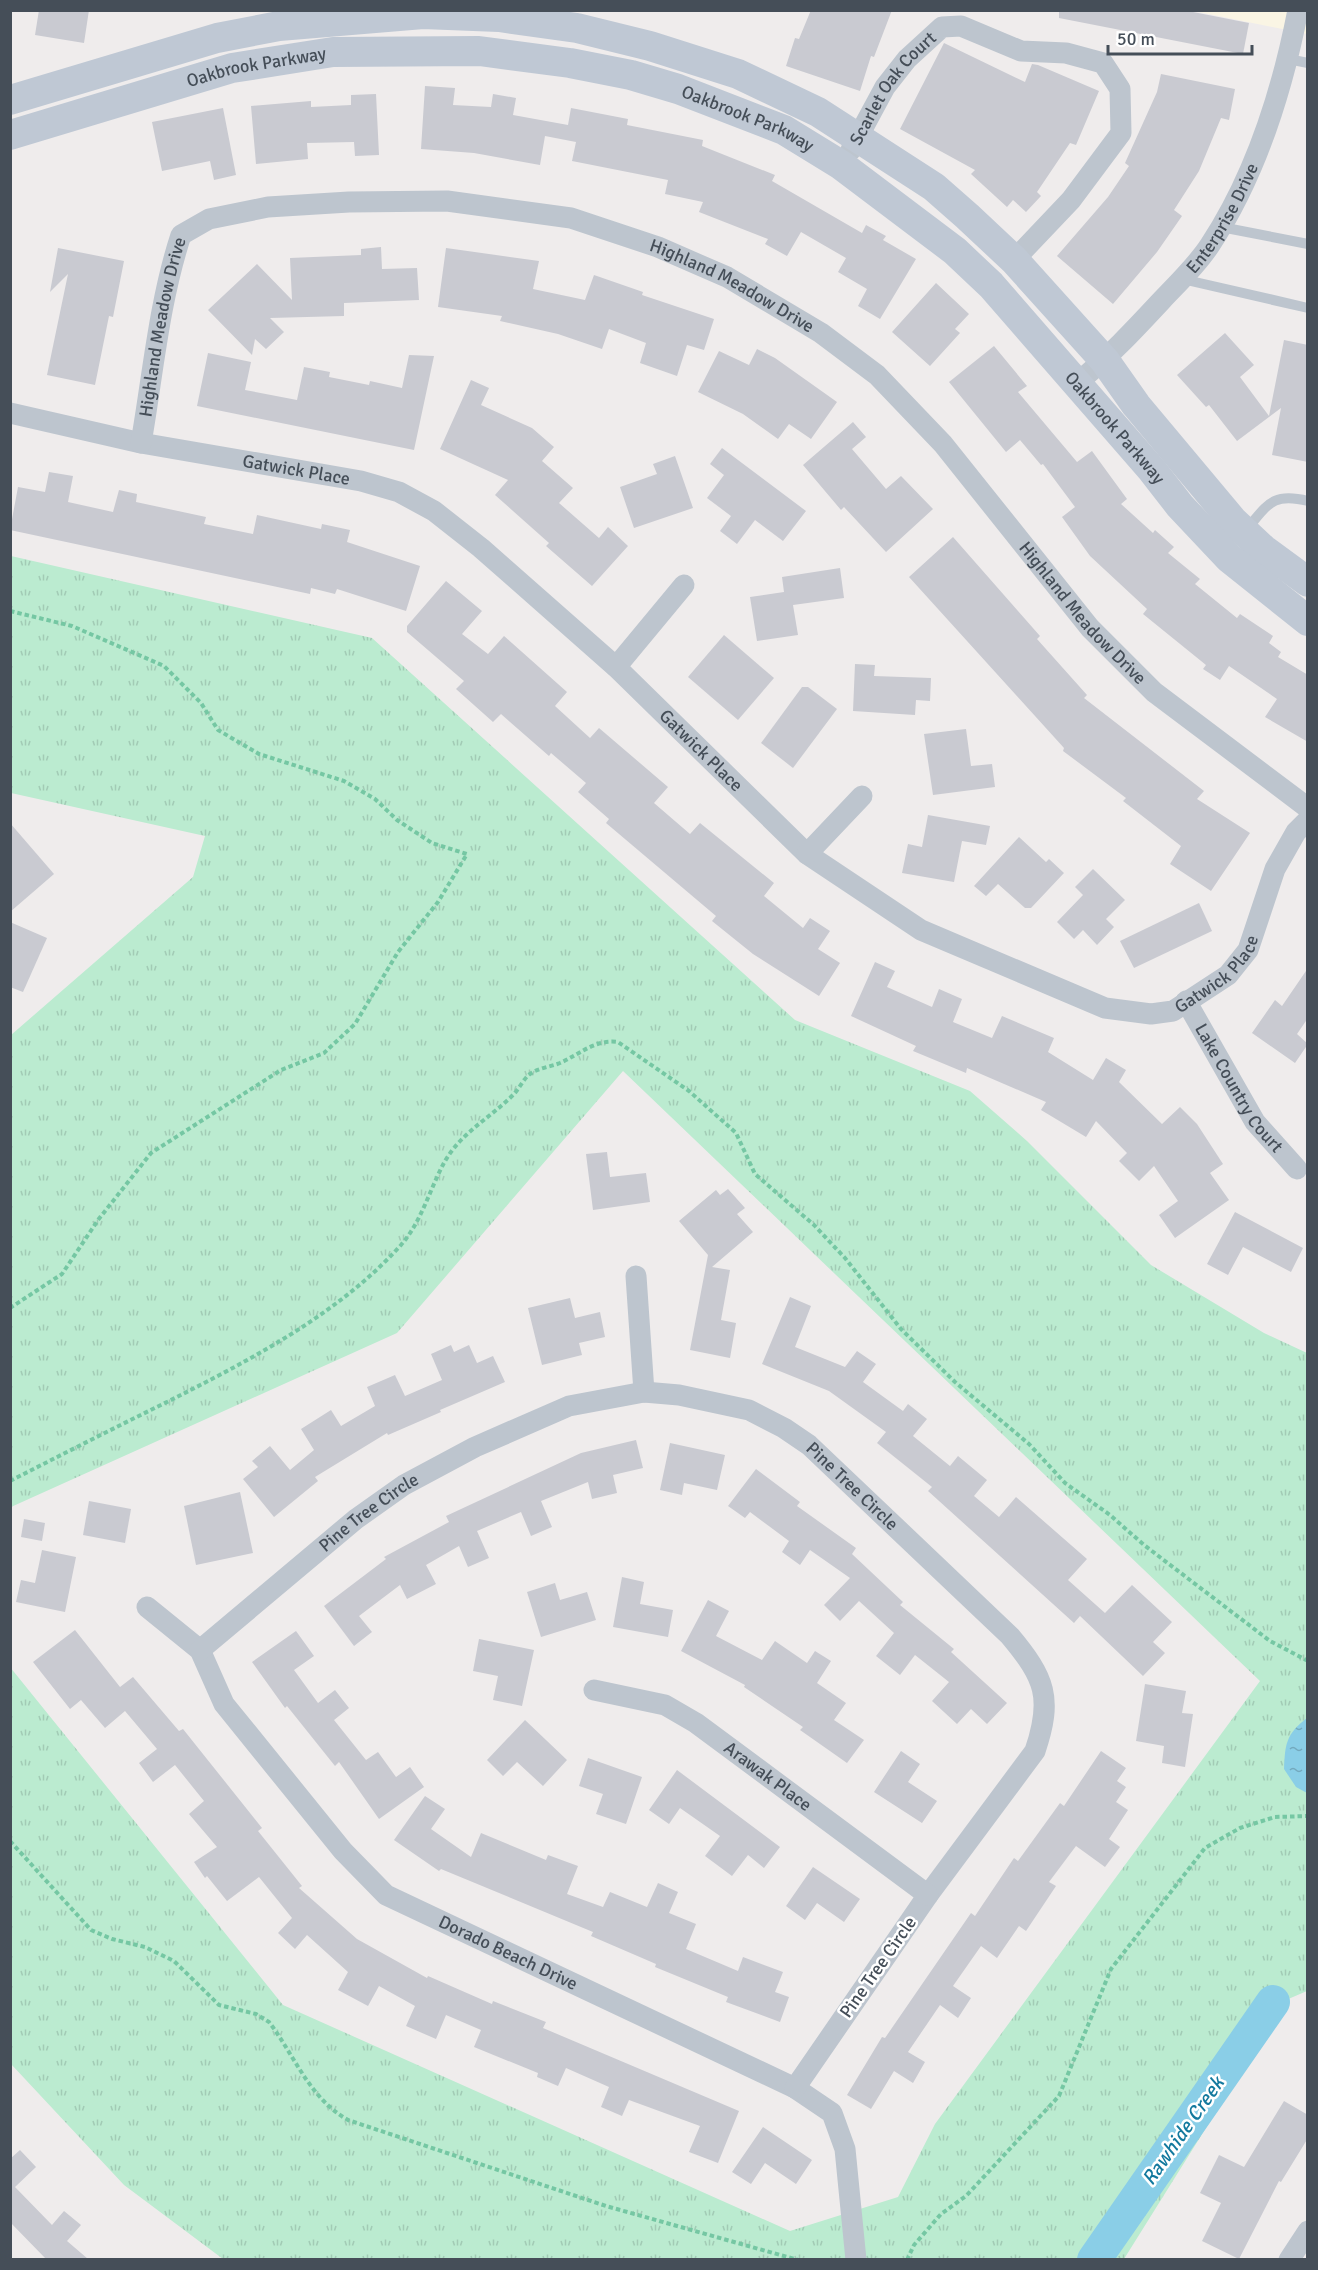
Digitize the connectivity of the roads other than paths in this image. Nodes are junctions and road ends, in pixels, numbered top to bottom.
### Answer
1 (1298, 10) edge
2 (331, 16) edge
3 (576, 19) edge
4 (333, 52) junction
5 (1298, 61) edge
6 (10, 100) edge
7 (10, 135) edge
8 (859, 138) junction
9 (841, 165) junction
10 (1221, 226) junction
11 (1308, 244) edge
12 (1014, 260) junction
13 (1181, 279) junction
14 (1308, 308) edge
15 (1105, 361) junction
16 (1077, 382) junction
17 (10, 413) edge
18 (141, 443) junction
19 (1308, 501) edge
20 (1244, 531) junction
21 (1308, 582) edge
22 (684, 585) dead end
23 (1308, 621) edge
24 (616, 667) junction
25 (862, 796) dead end
26 (1308, 808) edge
27 (1308, 820) edge
28 (807, 854) junction
29 (1186, 1001) junction
30 (1297, 1169) dead end
31 (636, 1276) dead end
32 (644, 1392) junction
33 (147, 1607) dead end
34 (200, 1650) junction
35 (594, 1690) dead end
36 (928, 1895) junction
37 (795, 2088) junction
38 (1308, 2231) edge
39 (856, 2259) edge
40 (1289, 2259) edge

1 - 5 street, Enterprise Drive
2 - 3 street, Oakbrook Parkway
2 - 4 street
2 - 6 street, Oakbrook Parkway
3 - 8 street, Oakbrook Parkway
4 - 7 street, Oakbrook Parkway
4 - 9 street, Oakbrook Parkway
5 - 10 street, Enterprise Drive
8 - 9 street, Scarlet Oak Court
8 - 12 street, Oakbrook Parkway
8 - 12 street, Scarlet Oak Court
9 - 16 street, Oakbrook Parkway
10 - 11 lane
10 - 13 street, Enterprise Drive
12 - 15 street, Oakbrook Parkway
13 - 14 lane
13 - 15 street, Enterprise Drive
15 - 16 street, Enterprise Drive
15 - 20 street, Oakbrook Parkway
16 - 23 street, Oakbrook Parkway
17 - 18 street, Gatwick Place
18 - 24 street, Gatwick Place
18 - 26 street, Highland Meadow Drive
19 - 20 lane
20 - 21 street, Oakbrook Parkway
22 - 24 street
24 - 28 street, Gatwick Place
25 - 28 street
27 - 29 street, Gatwick Place
28 - 29 street, Gatwick Place
29 - 30 street, Lake Country Court
31 - 32 street
32 - 34 street, Pine Tree Circle
32 - 36 street, Pine Tree Circle
33 - 34 street, Dorado Beach Drive
34 - 37 street, Dorado Beach Drive
35 - 36 street, Arawak Place
36 - 37 street, Pine Tree Circle
37 - 39 street, Dorado Beach Drive
38 - 40 street

